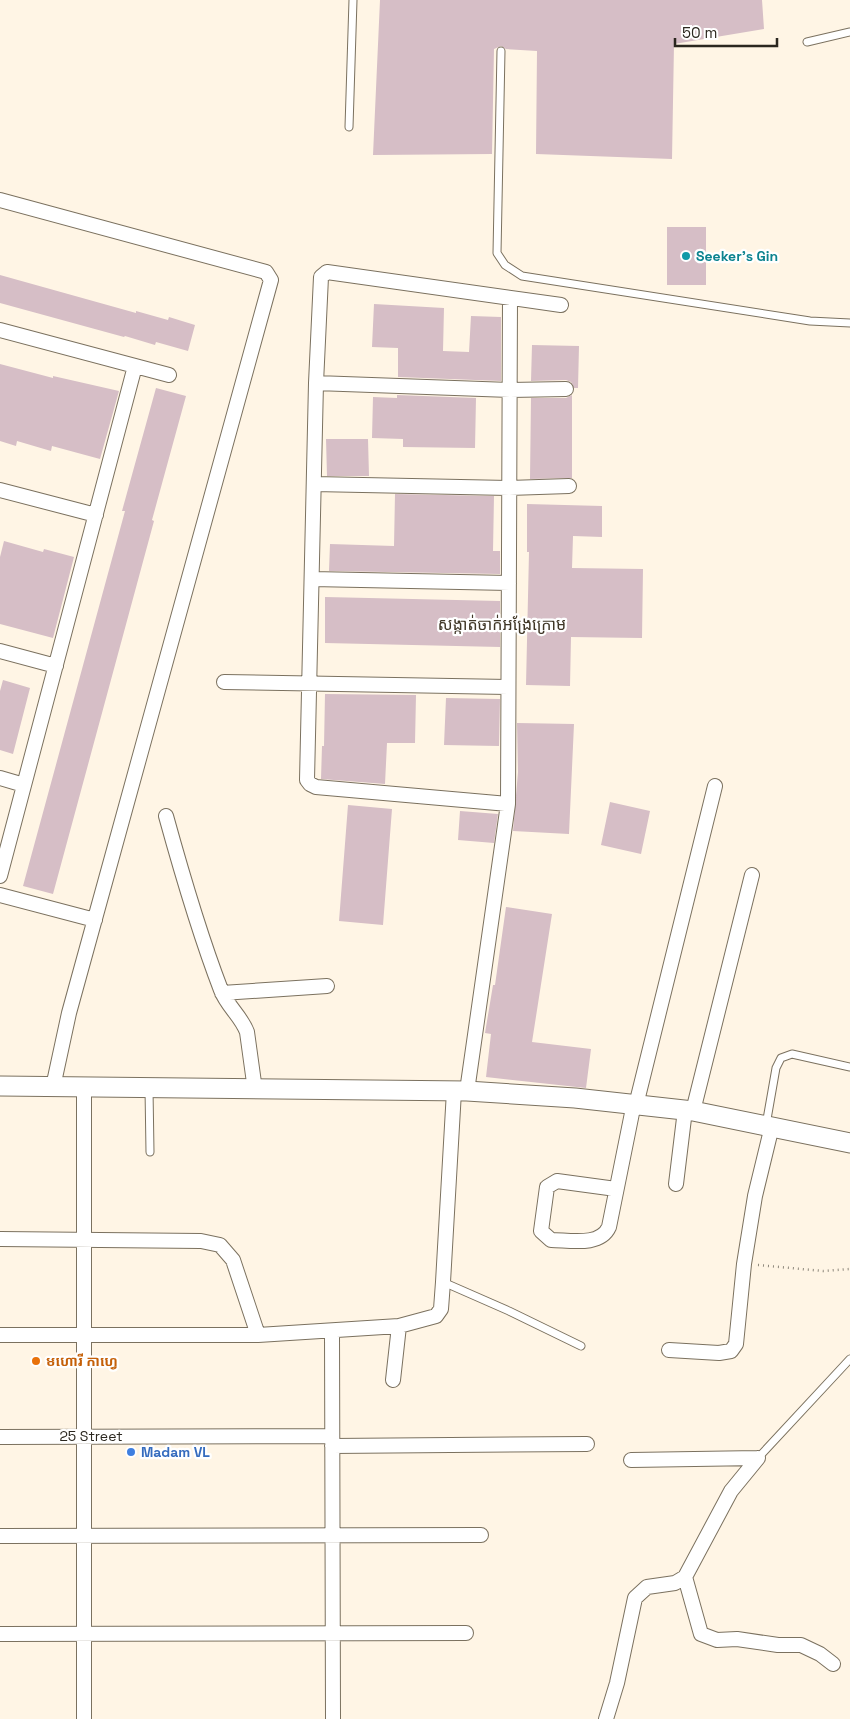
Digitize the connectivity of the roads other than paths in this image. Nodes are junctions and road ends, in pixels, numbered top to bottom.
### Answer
1 (353, 0) edge
2 (850, 32) edge
3 (807, 42) dead end
4 (501, 51) dead end
5 (349, 127) dead end
6 (0, 200) edge
7 (510, 299) junction
8 (561, 305) dead end
9 (850, 324) edge
10 (0, 330) edge
11 (135, 366) junction
12 (169, 376) dead end
13 (316, 383) junction
14 (566, 389) dead end
15 (510, 390) junction
16 (314, 484) junction
17 (569, 486) dead end
18 (510, 488) junction
19 (0, 490) edge
20 (96, 515) junction
21 (312, 580) junction
22 (509, 583) junction
23 (0, 651) edge
24 (56, 666) junction
25 (224, 682) dead end
26 (309, 684) junction
27 (508, 687) junction
28 (0, 778) edge
29 (24, 785) junction
30 (715, 786) dead end
31 (508, 804) junction
32 (166, 816) dead end
33 (752, 875) dead end
34 (0, 876) edge
35 (0, 895) edge
36 (95, 920) junction
37 (327, 986) dead end
38 (222, 993) junction
39 (850, 1067) edge
40 (0, 1086) edge
41 (53, 1087) junction
42 (84, 1088) junction
43 (149, 1089) junction
44 (255, 1090) junction
45 (461, 1091) junction
46 (636, 1105) junction
47 (689, 1111) junction
48 (769, 1126) junction
49 (850, 1142) edge
50 (150, 1152) dead end
51 (676, 1184) dead end
52 (616, 1190) junction
53 (0, 1240) edge
54 (84, 1240) junction
55 (443, 1282) junction
56 (399, 1326) junction
57 (332, 1331) junction
58 (0, 1335) edge
59 (84, 1335) junction
60 (258, 1335) junction
61 (581, 1346) dead end
62 (669, 1350) dead end
63 (850, 1359) edge
64 (392, 1380) dead end
65 (0, 1436) edge
66 (82, 1436) junction
67 (332, 1441) junction
68 (587, 1444) dead end
69 (758, 1458) junction
70 (631, 1460) dead end
71 (82, 1535) junction
72 (481, 1535) dead end
73 (0, 1536) edge
74 (332, 1536) junction
75 (685, 1577) junction
76 (333, 1633) junction
77 (466, 1633) dead end
78 (0, 1634) edge
79 (83, 1634) junction
80 (833, 1664) dead end
81 (84, 1719) edge
82 (333, 1719) edge
83 (606, 1719) edge

1 - 5 lane
2 - 3 lane
4 - 9 lane
6 - 36 street
7 - 8 street
7 - 13 street
7 - 15 street
10 - 11 street
11 - 12 street
11 - 20 street
13 - 15 street
13 - 16 street
14 - 15 street
15 - 18 street
16 - 18 street
16 - 21 street
17 - 18 street
18 - 22 street
19 - 20 street
20 - 24 street
21 - 22 street
21 - 26 street
22 - 27 street
23 - 24 street
24 - 29 street
25 - 26 street
26 - 27 street
26 - 31 street
27 - 31 street
28 - 29 street
29 - 34 street
30 - 46 street
31 - 45 street
32 - 38 street
33 - 47 street
35 - 36 street
36 - 41 street
37 - 38 street
38 - 44 street
39 - 48 lane
40 - 41 street
41 - 42 street
42 - 43 street
42 - 54 street
43 - 44 street
43 - 50 lane
44 - 45 street
45 - 46 street
45 - 55 street
46 - 47 street
46 - 52 street
47 - 48 street
47 - 51 street
48 - 49 street
48 - 62 street
52 - 52 street
53 - 54 street
54 - 59 street
54 - 60 street
55 - 56 street
55 - 61 lane
56 - 57 street
56 - 64 street
57 - 60 street
57 - 67 street
58 - 59 street
59 - 60 street
59 - 66 street
63 - 69 lane
65 - 66 street, 25 Street
66 - 67 street, 25 Street
66 - 71 street
67 - 68 street, 25 Street
67 - 74 street
69 - 70 street
69 - 75 street
71 - 73 street
71 - 74 street
71 - 79 street
72 - 74 street
74 - 76 street
75 - 80 street
75 - 83 street
76 - 77 street
76 - 79 street
76 - 82 street
78 - 79 street
79 - 81 street

